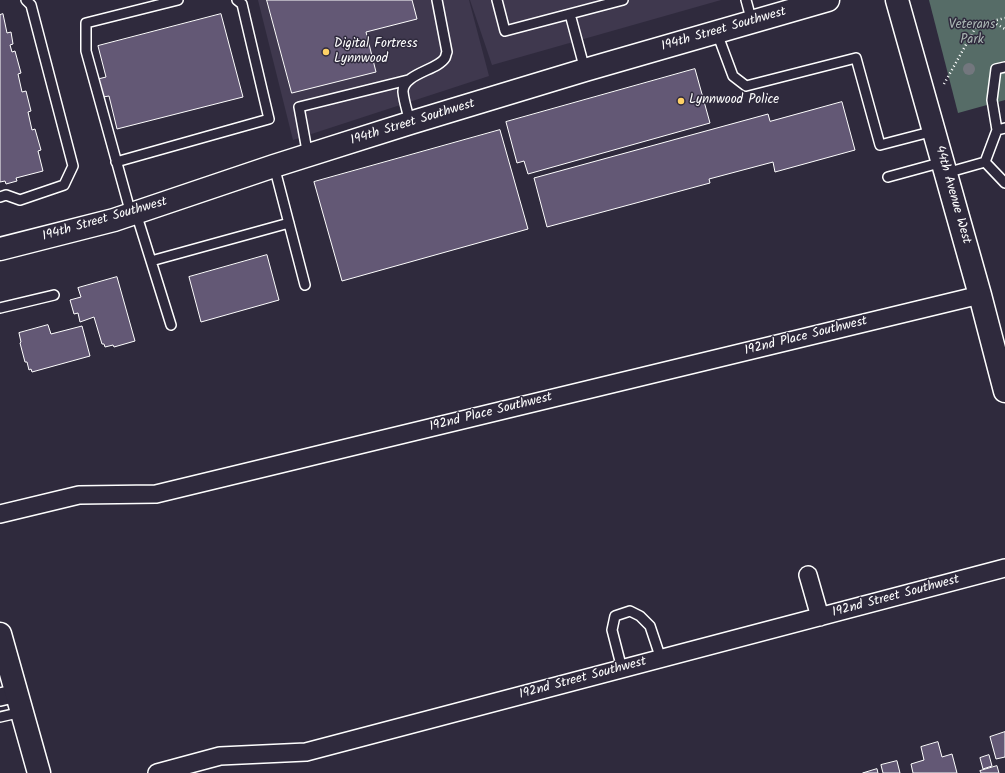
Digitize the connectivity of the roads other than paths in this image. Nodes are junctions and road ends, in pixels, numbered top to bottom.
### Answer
1 (26, 0) edge
2 (178, 0) edge
3 (237, 0) edge
4 (437, 0) edge
5 (497, 0) edge
6 (623, 0) edge
7 (746, 0) edge
8 (828, 0) edge
9 (897, 0) edge
10 (570, 14) junction
11 (752, 22) junction
12 (717, 33) junction
13 (1005, 67) edge
14 (585, 70) junction
15 (408, 80) junction
16 (410, 123) junction
17 (1001, 129) edge
18 (934, 131) junction
19 (308, 156) junction
20 (116, 162) junction
21 (985, 162) junction
22 (274, 166) junction
23 (944, 167) junction
24 (888, 177) dead end
25 (1005, 183) edge
26 (0, 197) edge
27 (133, 214) junction
28 (289, 223) junction
29 (0, 249) edge
30 (151, 261) junction
31 (305, 285) dead end
32 (54, 295) dead end
33 (980, 295) junction
34 (0, 308) edge
35 (170, 325) dead end
36 (1005, 391) edge
37 (0, 514) edge
38 (1005, 568) edge
39 (808, 575) dead end
40 (820, 617) junction
41 (0, 634) edge
42 (661, 659) junction
43 (622, 669) junction
44 (13, 701) edge
45 (0, 718) edge
46 (39, 773) edge
47 (157, 773) edge

1 - 26 lane
2 - 20 lane
3 - 20 lane
4 - 15 lane
5 - 10 lane
6 - 10 lane
7 - 11 lane
8 - 11 street, 194th Street Southwest
9 - 18 street, 44th Avenue West
10 - 14 lane
11 - 12 street, 194th Street Southwest
12 - 14 street, 194th Street Southwest
12 - 18 lane
13 - 17 lane
14 - 16 street, 194th Street Southwest
15 - 16 lane
15 - 19 lane
16 - 19 street, 194th Street Southwest
17 - 21 lane
18 - 23 street, 44th Avenue West
19 - 22 street, 194th Street Southwest
20 - 27 lane
21 - 23 lane
21 - 25 lane
22 - 27 street, 194th Street Southwest
22 - 28 lane
23 - 24 lane
23 - 33 street, 44th Avenue West
27 - 29 street, 194th Street Southwest
27 - 30 lane
28 - 30 lane
28 - 31 lane
30 - 35 lane
32 - 34 lane
33 - 36 street, 44th Avenue West
33 - 37 street, 192nd Place Southwest
38 - 40 street, 192nd Street Southwest
39 - 40 street
40 - 42 street, 192nd Street Southwest
41 - 44 street
42 - 43 street, 192nd Street Southwest
42 - 43 lane
43 - 47 street, 192nd Street Southwest
44 - 45 lane
44 - 46 street

